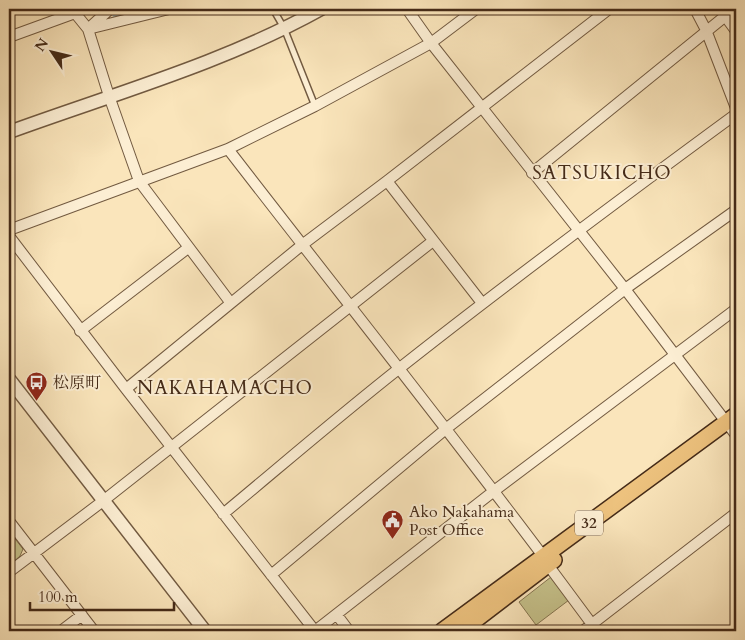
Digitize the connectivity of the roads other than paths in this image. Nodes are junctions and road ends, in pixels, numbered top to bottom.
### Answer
1 (110, 9) edge
2 (169, 9) edge
3 (273, 9) edge
4 (321, 9) edge
5 (407, 9) edge
6 (476, 9) edge
7 (608, 9) edge
8 (695, 9) edge
9 (734, 9) edge
10 (72, 11) edge
11 (725, 16) junction
12 (284, 28) junction
13 (88, 29) junction
14 (706, 30) junction
15 (736, 30) edge
16 (9, 37) edge
17 (431, 43) junction
18 (109, 96) junction
19 (315, 106) junction
20 (481, 107) junction
21 (736, 108) edge
22 (736, 114) edge
23 (9, 132) edge
24 (228, 149) junction
25 (532, 173) junction
26 (139, 181) junction
27 (387, 181) junction
28 (736, 210) edge
29 (9, 230) edge
30 (578, 230) junction
31 (9, 236) edge
32 (433, 241) junction
33 (302, 245) junction
34 (188, 248) junction
35 (625, 289) junction
36 (230, 302) junction
37 (482, 303) junction
38 (351, 307) junction
39 (736, 309) edge
40 (80, 330) junction
41 (675, 355) junction
42 (398, 369) junction
43 (9, 379) edge
44 (126, 389) junction
45 (734, 425) edge
46 (447, 428) junction
47 (172, 447) junction
48 (494, 491) junction
49 (102, 501) junction
50 (736, 513) edge
51 (223, 514) junction
52 (9, 521) edge
53 (34, 553) junction
54 (546, 560) junction
55 (9, 572) edge
56 (271, 575) junction
57 (82, 615) junction
58 (337, 615) junction
59 (594, 628) edge
60 (61, 631) edge
61 (94, 631) edge
62 (205, 631) edge
63 (315, 631) edge
64 (349, 631) edge
65 (442, 631) edge
66 (462, 631) edge
67 (583, 631) edge

1 - 13 street
2 - 13 street
3 - 12 lane
4 - 12 street
5 - 17 street
6 - 17 street
7 - 20 street
8 - 14 street
9 - 11 street
10 - 13 street
10 - 16 street
11 - 14 street
11 - 15 street
12 - 18 street
12 - 19 lane
13 - 18 street
14 - 21 street
14 - 25 street
17 - 19 street
17 - 20 street
18 - 23 street
18 - 26 street
19 - 24 street
20 - 25 street
20 - 27 street
22 - 30 street
24 - 26 street
24 - 33 street
25 - 30 street
26 - 29 street
26 - 34 street
27 - 32 street
27 - 33 street
28 - 35 street
30 - 35 street
30 - 37 street
31 - 40 street
32 - 37 street
32 - 38 street
33 - 36 street
33 - 38 street
34 - 36 street
34 - 40 street
35 - 41 street
35 - 46 street
36 - 44 street
37 - 42 street
38 - 42 street
38 - 47 street
39 - 41 street
40 - 44 street
41 - 45 street
41 - 48 street
42 - 46 street
42 - 51 street
43 - 49 street
44 - 47 street
45 - 54 main road, 32
46 - 48 street
46 - 56 street
47 - 49 street
47 - 51 street
48 - 54 street
48 - 58 street
49 - 53 street
49 - 62 street
50 - 59 street
51 - 56 street
52 - 53 street
53 - 55 street
53 - 57 street
54 - 59 street
54 - 65 main road, 32
54 - 66 main road, 32
56 - 63 street
57 - 60 street
57 - 61 street
58 - 63 street
58 - 64 street
59 - 67 street

